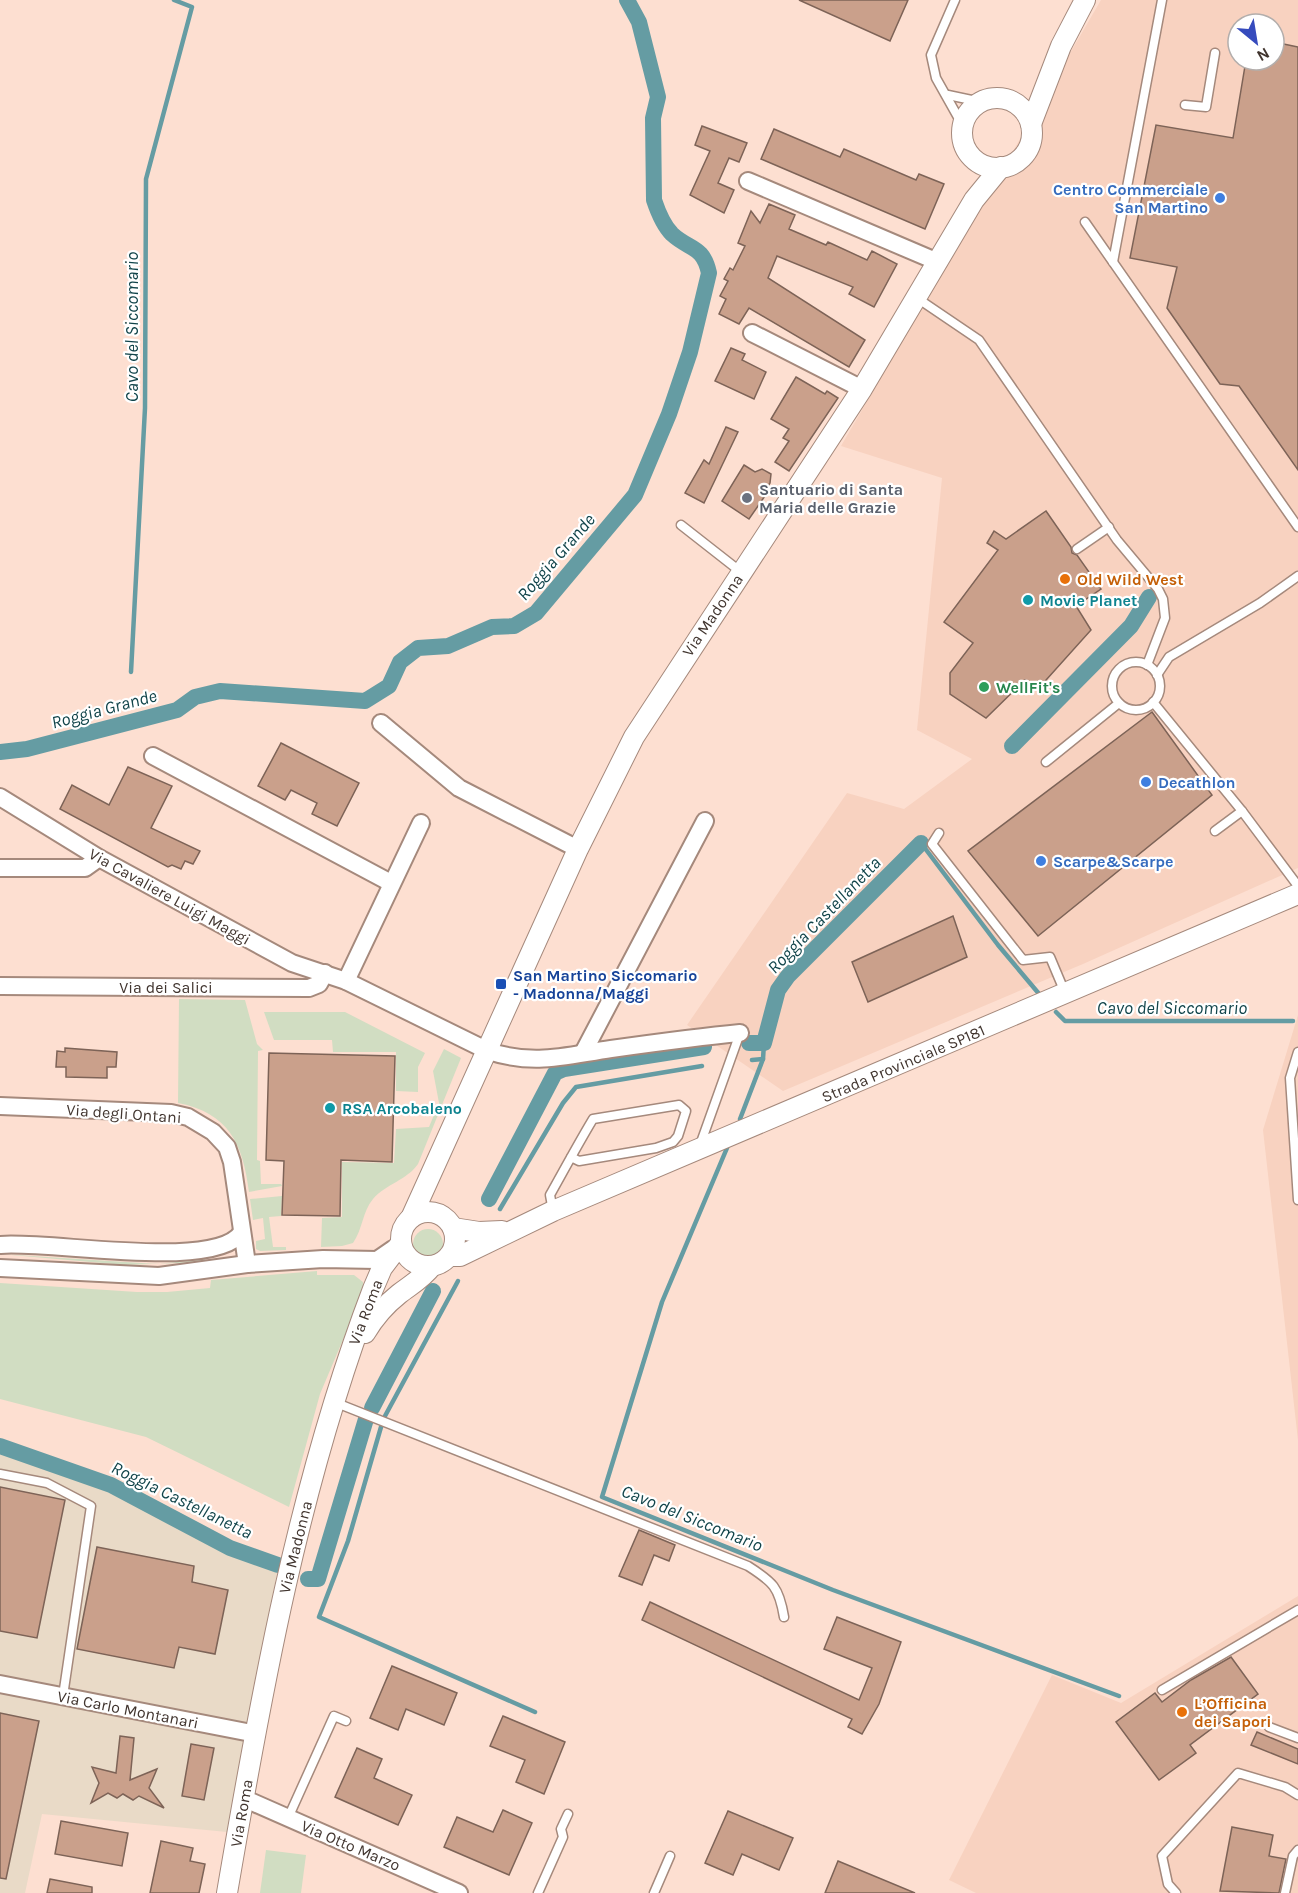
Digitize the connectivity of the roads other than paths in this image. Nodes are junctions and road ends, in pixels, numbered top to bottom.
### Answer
1 (955, 0) edge
2 (1085, 0) edge
3 (1162, 0) edge
4 (1060, 46) junction
5 (1215, 53) dead end
6 (948, 95) junction
7 (1009, 100) junction
8 (981, 102) junction
9 (1185, 105) dead end
10 (1031, 124) junction
11 (963, 126) junction
12 (981, 163) junction
13 (1001, 167) junction
14 (748, 181) dead end
15 (974, 200) junction
16 (1085, 222) dead end
17 (938, 262) junction
18 (1113, 262) junction
19 (917, 298) junction
20 (752, 333) dead end
21 (862, 389) junction
22 (681, 525) dead end
23 (1109, 527) junction
24 (1298, 527) edge
25 (1077, 549) dead end
26 (742, 572) junction
27 (1298, 576) edge
28 (1147, 665) junction
29 (1157, 675) junction
30 (1153, 702) junction
31 (1119, 703) junction
32 (381, 723) dead end
33 (153, 756) dead end
34 (1046, 762) dead end
35 (0, 797) edge
36 (1242, 810) junction
37 (705, 821) dead end
38 (421, 823) dead end
39 (1215, 831) dead end
40 (939, 833) dead end
41 (578, 849) junction
42 (99, 858) junction
43 (0, 868) edge
44 (391, 883) junction
45 (1298, 886) edge
46 (1298, 894) edge
47 (325, 973) junction
48 (346, 981) junction
49 (0, 986) edge
50 (1066, 995) junction
51 (740, 1033) joint
52 (488, 1051) junction
53 (1298, 1052) edge
54 (584, 1053) junction
55 (0, 1106) edge
56 (699, 1149) junction
57 (571, 1157) junction
58 (439, 1160) junction
59 (1298, 1200) edge
60 (553, 1211) junction
61 (411, 1218) junction
62 (448, 1222) junction
63 (507, 1231) junction
64 (242, 1232) junction
65 (400, 1243) junction
66 (0, 1245) edge
67 (204, 1251) junction
68 (450, 1256) junction
69 (356, 1260) junction
70 (247, 1264) junction
71 (432, 1266) junction
72 (0, 1268) edge
73 (222, 1268) junction
74 (375, 1287) junction
75 (346, 1363) junction
76 (334, 1401) junction
77 (0, 1474) edge
78 (1298, 1610) edge
79 (784, 1617) dead end
80 (0, 1684) edge
81 (1162, 1690) dead end
82 (63, 1696) junction
83 (346, 1721) dead end
84 (1269, 1727) dead end
85 (256, 1734) junction
86 (1298, 1738) edge
87 (1298, 1794) edge
88 (243, 1798) junction
89 (568, 1814) dead end
90 (288, 1818) junction
91 (1298, 1850) edge
92 (670, 1856) dead end
93 (227, 1893) edge
94 (459, 1893) edge
95 (538, 1893) edge
96 (654, 1893) edge
97 (1176, 1893) edge
98 (1285, 1893) edge

1 - 6 lane
2 - 4 street, Via Madonna
3 - 18 lane
4 - 7 street, Via Madonna
4 - 10 street, Via Madonna
5 - 9 lane
6 - 8 lane
6 - 11 lane
7 - 8 street, Via Madonna
7 - 10 street
8 - 11 street
10 - 13 street, Via Madonna
11 - 12 street
12 - 13 street
12 - 15 street, Via Madonna
13 - 15 street, Via Madonna
14 - 17 street
15 - 17 street, Via Madonna
16 - 18 lane
17 - 19 street, Via Madonna
18 - 24 lane
19 - 21 street, Via Madonna
19 - 23 lane
20 - 21 street
21 - 26 street, Via Madonna
22 - 26 lane
23 - 25 lane
23 - 28 lane
26 - 41 street, Via Madonna
27 - 29 lane
28 - 29 lane
28 - 31 lane
29 - 30 lane
30 - 31 lane
30 - 36 lane
31 - 34 lane
32 - 41 street
33 - 44 street
35 - 42 street, Via Cavaliere Luigi Maggi
36 - 39 lane
36 - 45 lane
37 - 54 street
38 - 44 street
40 - 50 lane
41 - 52 street, Via Madonna
42 - 43 street
42 - 47 street, Via Cavaliere Luigi Maggi
44 - 48 street
46 - 50 street, Strada Provinciale SP181
47 - 48 street, Via Cavaliere Luigi Maggi
47 - 49 street, Via dei Salici
48 - 52 street, Via Cavaliere Luigi Maggi
50 - 56 street, Strada Provinciale SP181
51 - 54 street
51 - 56 lane
52 - 54 street
52 - 58 street, Via Madonna
53 - 59 lane
55 - 64 street, Via degli Ontani
56 - 60 street, Strada Provinciale SP181
57 - 57 lane
57 - 60 lane
58 - 61 street, Via Madonna
58 - 62 street, Via Madonna
60 - 63 street, Strada Provinciale SP181
61 - 62 street
61 - 65 street
62 - 63 street, Strada Provinciale SP181
62 - 68 street
63 - 68 street, Strada Provinciale SP181
64 - 67 street
64 - 70 street, Via degli Ontani
65 - 69 street
65 - 71 street
65 - 74 street, Via Roma
66 - 67 street
67 - 73 street
68 - 71 street
69 - 70 street
69 - 74 street
70 - 73 street
71 - 75 street, Via Roma
72 - 73 street
74 - 75 street, Via Roma
75 - 76 street, Via Madonna
76 - 79 lane
76 - 85 street, Via Madonna
77 - 82 lane
78 - 81 lane
80 - 82 street, Via Carlo Montanari
82 - 85 street, Via Carlo Montanari
83 - 90 lane
84 - 86 lane
85 - 88 street, Via Roma
87 - 97 lane
88 - 90 street, Via Otto Marzo
88 - 93 street, Via Roma
89 - 95 lane
90 - 94 street, Via Otto Marzo
91 - 98 lane
92 - 96 lane

